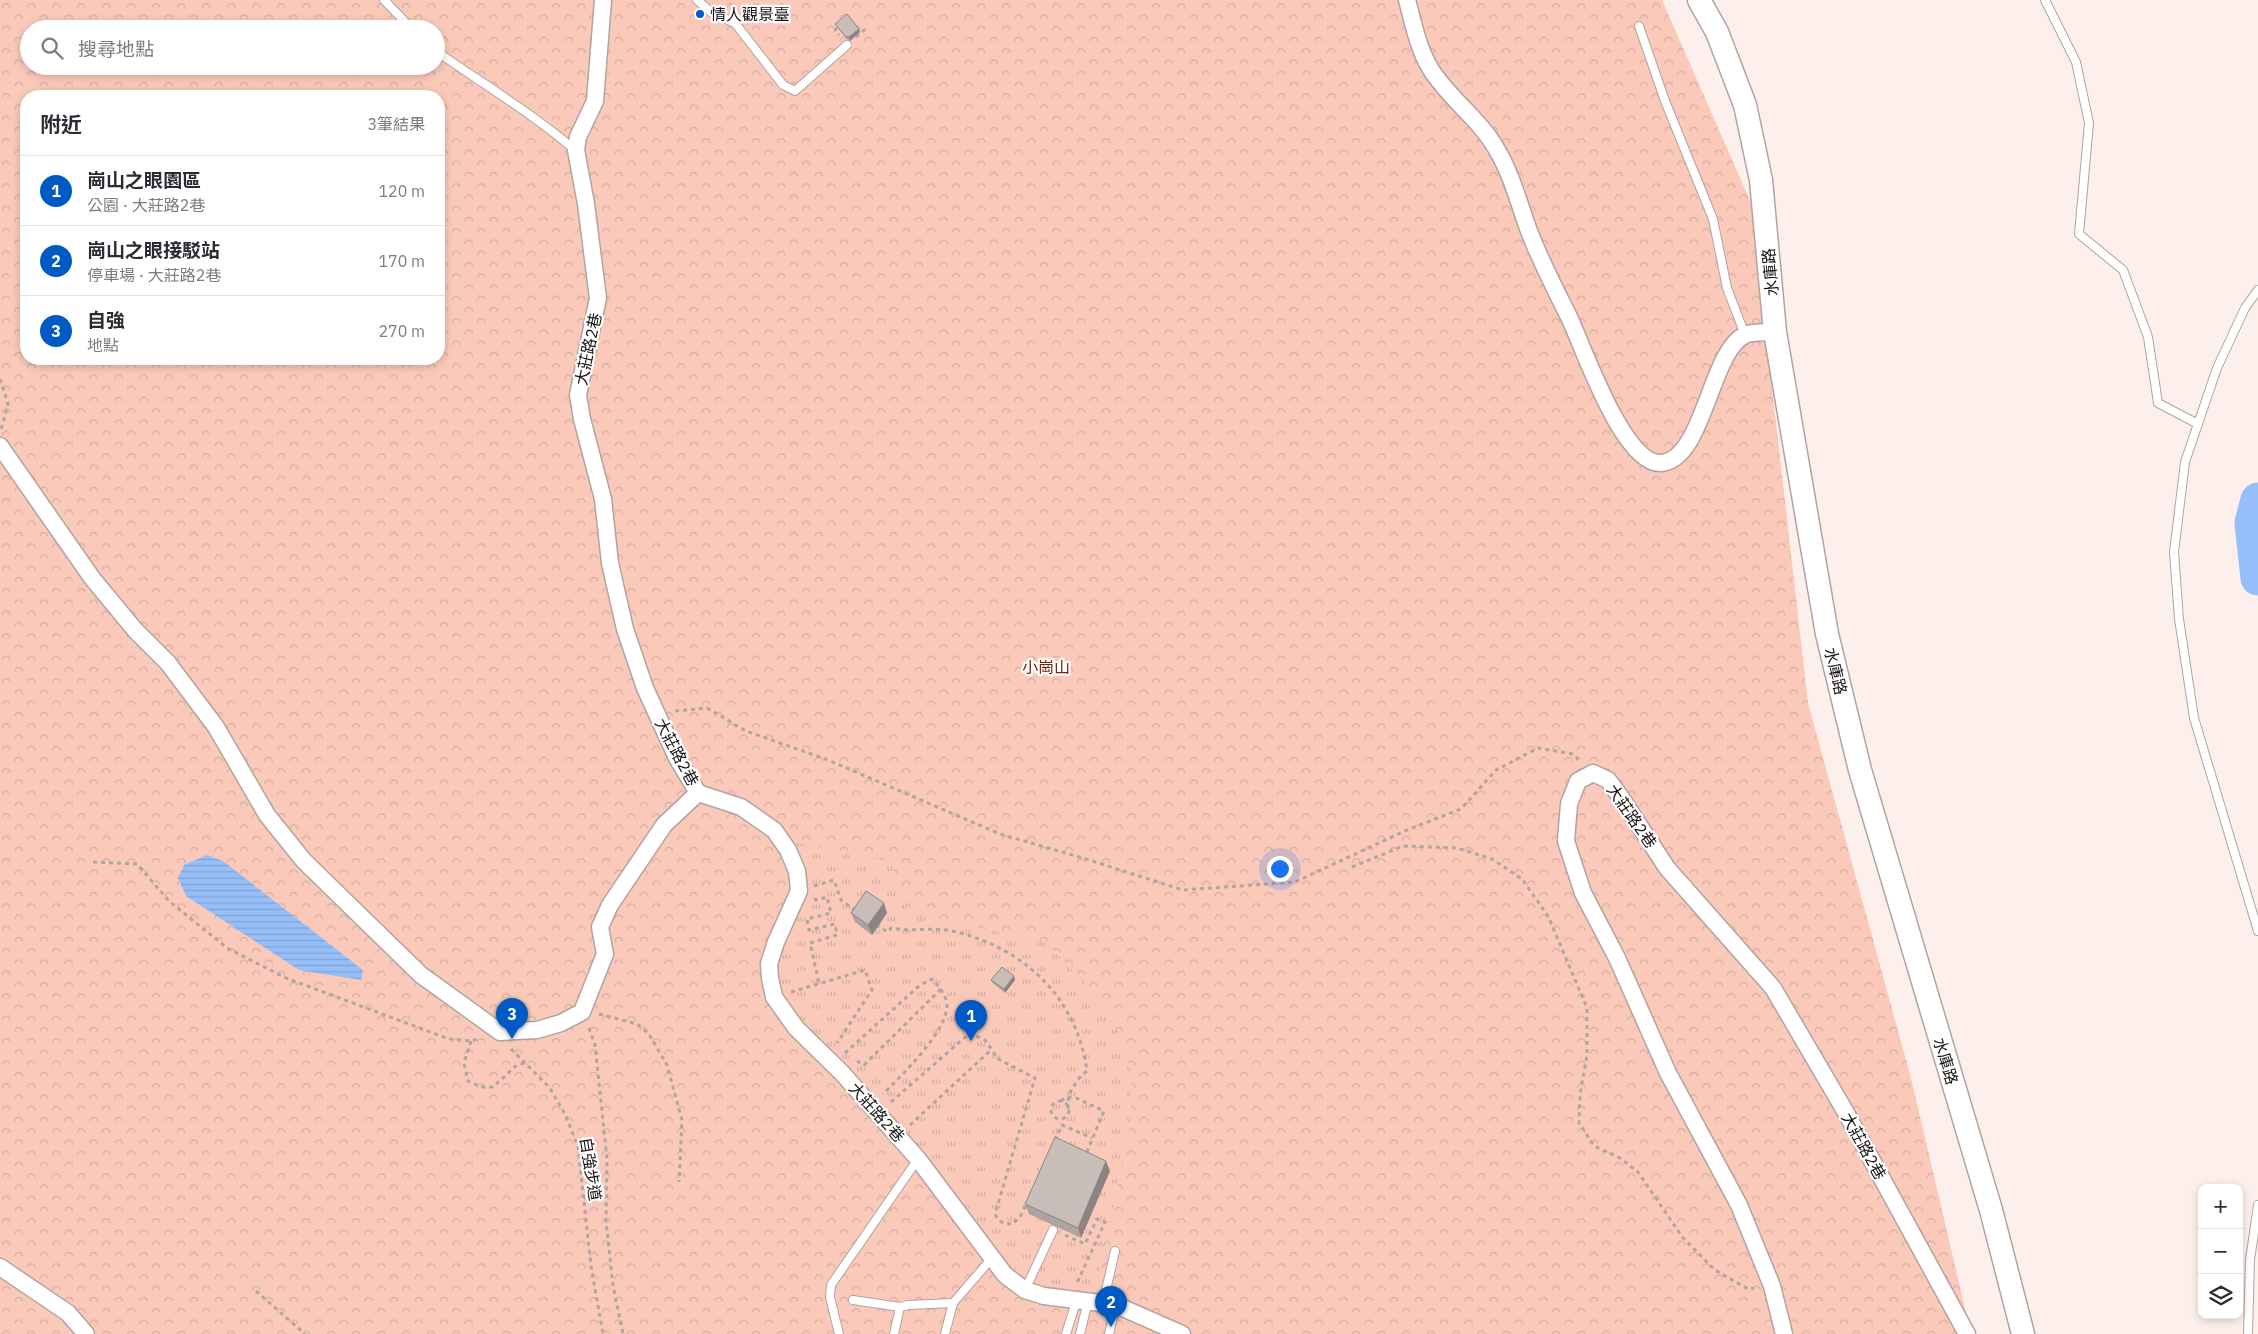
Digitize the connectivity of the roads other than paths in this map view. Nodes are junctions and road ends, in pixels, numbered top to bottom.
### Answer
1 (384, 0) edge
2 (603, 0) edge
3 (697, 0) edge
4 (1406, 0) edge
5 (1699, 0) edge
6 (2045, 0) edge
7 (403, 20) edge
8 (1639, 26) dead end
9 (847, 44) dead end
10 (445, 57) edge
11 (576, 150) junction
12 (2258, 290) edge
13 (1775, 332) junction
14 (1745, 335) junction
15 (2198, 424) junction
16 (0, 446) edge
17 (698, 793) junction
18 (2258, 931) edge
19 (918, 1159) junction
20 (2258, 1205) edge
21 (1053, 1230) edge
22 (1115, 1251) dead end
23 (992, 1258) junction
24 (0, 1267) edge
25 (1026, 1290) junction
26 (853, 1300) dead end
27 (1091, 1301) junction
28 (952, 1303) junction
29 (900, 1307) junction
30 (86, 1334) edge
31 (838, 1334) edge
32 (894, 1334) edge
33 (945, 1334) edge
34 (1066, 1334) edge
35 (1080, 1334) edge
36 (1109, 1334) edge
37 (1182, 1334) edge
38 (1784, 1334) edge
39 (1967, 1334) edge
40 (2023, 1334) edge
41 (2248, 1334) edge

1 - 7 lane
2 - 11 street
3 - 9 lane
4 - 14 street
5 - 13 street, 水庫路
6 - 15 lane
8 - 14 lane
10 - 11 lane
11 - 17 street, 大莊路2巷
12 - 15 lane
13 - 14 street
13 - 40 street, 水庫路
15 - 18 lane
16 - 17 street
17 - 19 street, 大莊路2巷
19 - 23 street, 大莊路2巷
19 - 31 lane
20 - 41 lane
21 - 25 lane
22 - 27 lane
23 - 25 street, 大莊路2巷
23 - 28 lane
24 - 30 street
25 - 27 street, 大莊路2巷
26 - 29 lane
27 - 34 lane
27 - 35 lane
27 - 36 lane
27 - 37 street, 大莊路2巷
28 - 29 lane
28 - 33 lane
29 - 32 lane
38 - 39 street, 大莊路2巷

